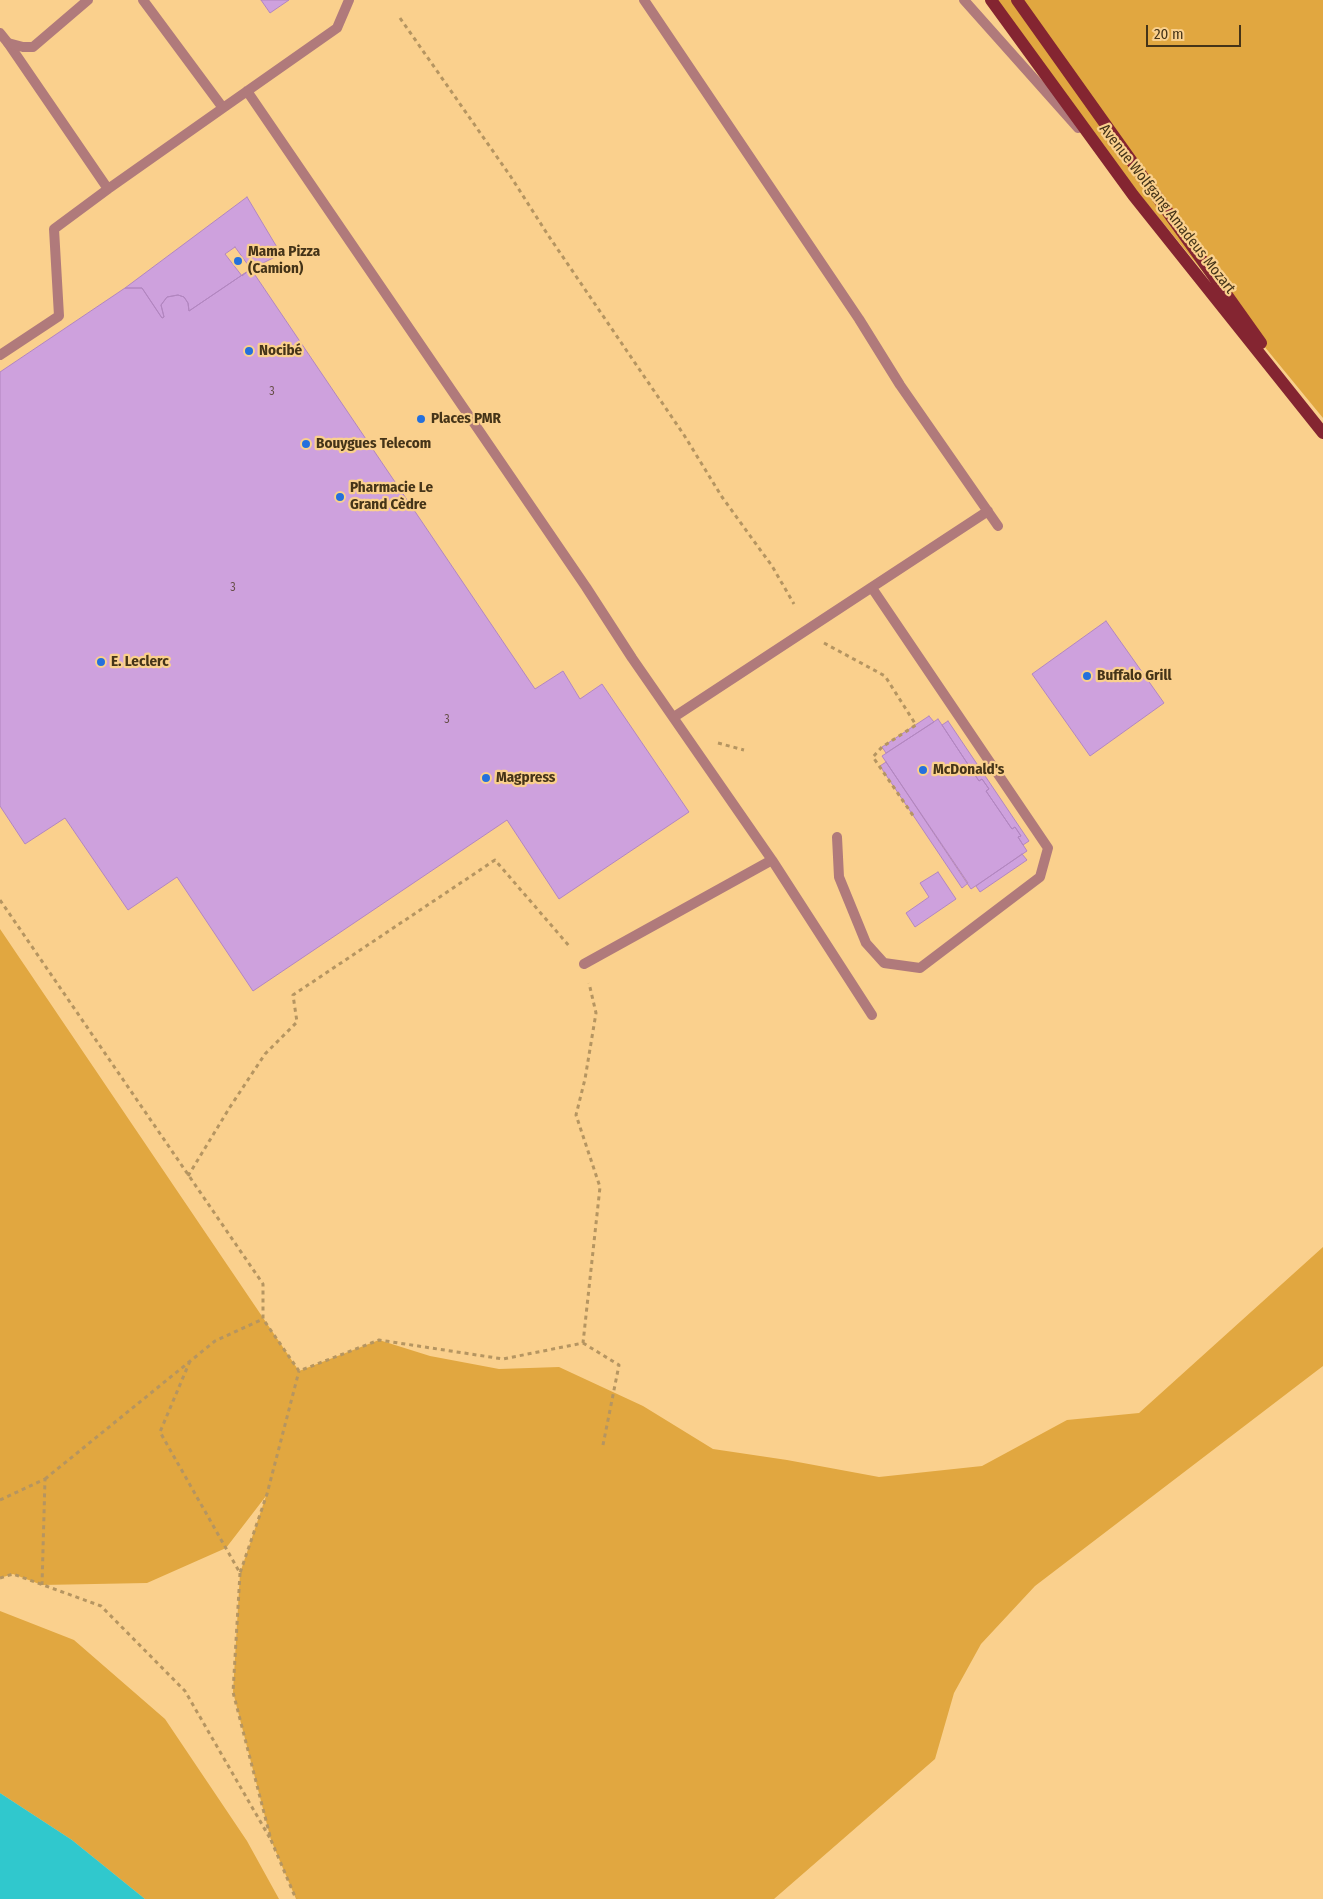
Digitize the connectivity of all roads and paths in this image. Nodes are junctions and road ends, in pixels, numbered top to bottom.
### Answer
1 (88, 0) edge
2 (143, 0) edge
3 (349, 0) edge
4 (644, 0) edge
5 (964, 0) edge
6 (991, 0) edge
7 (1018, 0) edge
8 (400, 18) dead end
9 (0, 33) edge
10 (8, 43) junction
11 (247, 91) junction
12 (223, 108) junction
13 (1108, 162) junction
14 (108, 189) junction
15 (0, 356) edge
16 (1323, 432) edge
17 (988, 511) junction
18 (998, 526) dead end
19 (872, 588) junction
20 (794, 604) dead end
21 (821, 641) dead end
22 (674, 717) junction
23 (914, 816) dead end
24 (837, 837) dead end
25 (772, 860) junction
26 (0, 900) edge
27 (584, 964) junction
28 (872, 1015) dead end
29 (188, 1176) junction
30 (263, 1319) junction
31 (583, 1343) junction
32 (190, 1360) junction
33 (299, 1371) junction
34 (603, 1445) dead end
35 (44, 1479) junction
36 (0, 1500) edge
37 (240, 1573) junction
38 (0, 1578) edge
39 (42, 1584) junction
40 (271, 1840) junction
41 (296, 1899) edge

1 - 10 street
2 - 12 street
3 - 11 street
4 - 17 street
5 - 13 street
6 - 13 main road, Avenue Wolfgang Amadeus Mozart
7 - 16 main road, Avenue Wolfgang Amadeus Mozart
8 - 20 path
9 - 10 street
10 - 14 street
11 - 12 street
11 - 22 street
12 - 14 street
13 - 16 main road, Avenue Wolfgang Amadeus Mozart
14 - 15 street
17 - 18 street
17 - 19 street
19 - 22 street
19 - 24 street
21 - 23 path
22 - 25 street
25 - 27 street
25 - 28 street
26 - 29 path
27 - 29 path
27 - 31 path
29 - 30 path
30 - 32 path
30 - 33 path
31 - 33 path
31 - 34 path
32 - 35 path
32 - 37 path
33 - 37 path
35 - 36 path
35 - 39 path
37 - 40 path
38 - 39 path
39 - 40 path
40 - 41 path

